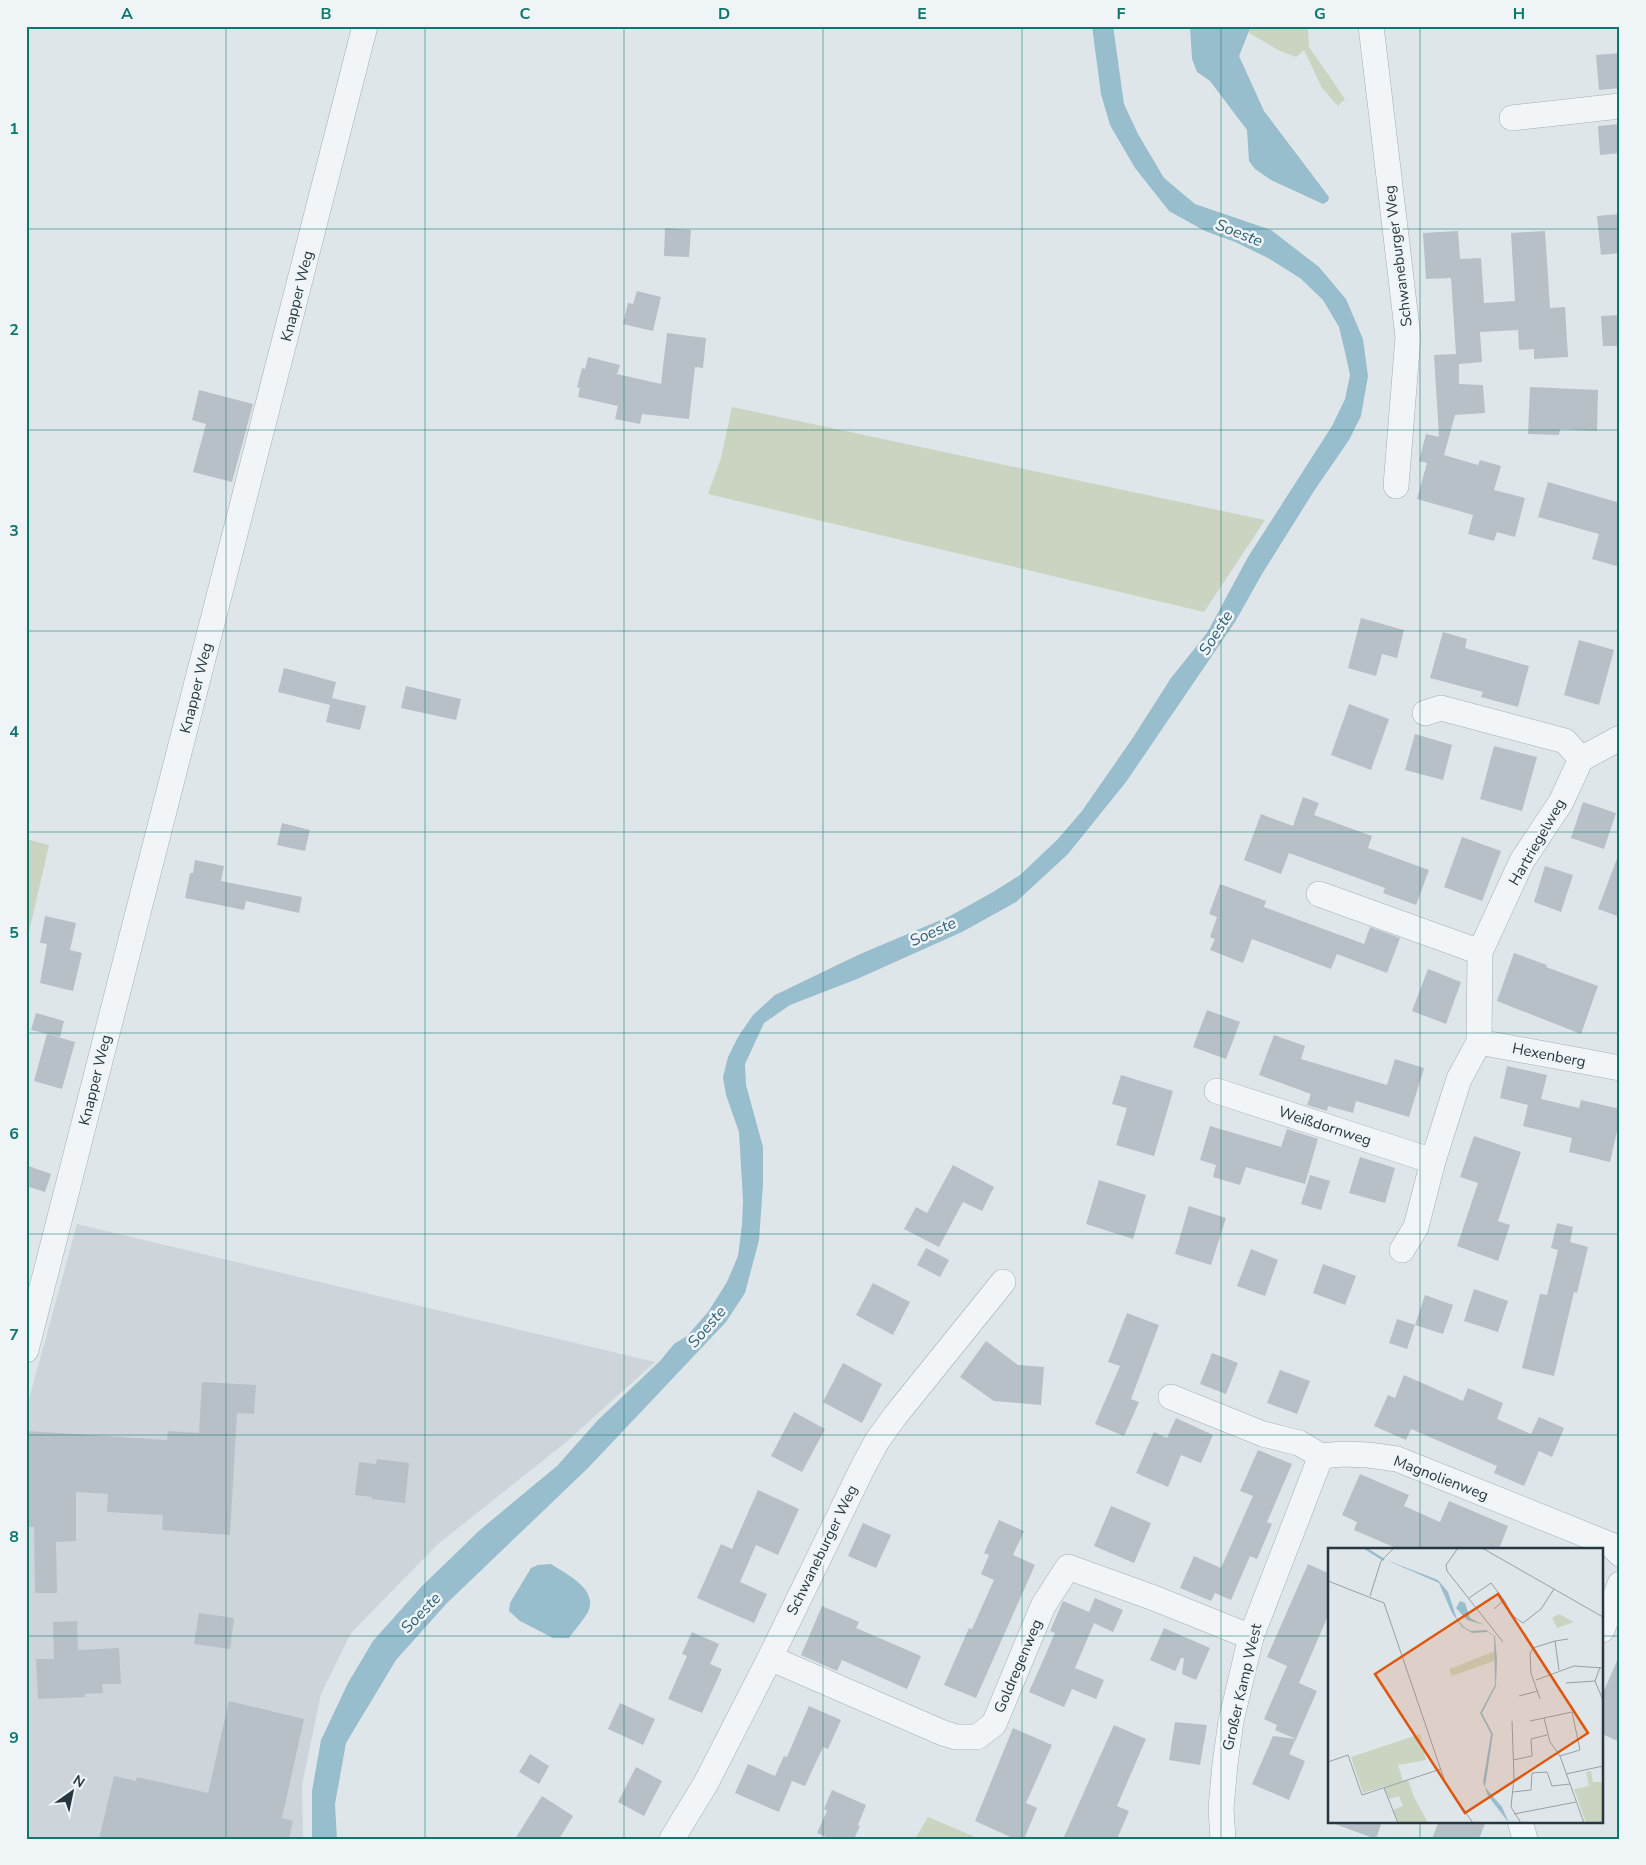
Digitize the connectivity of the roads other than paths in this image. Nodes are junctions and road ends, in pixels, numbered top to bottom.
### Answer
1 (365, 26) edge
2 (1371, 26) edge
3 (1620, 106) edge
4 (1512, 118) dead end
5 (1396, 486) dead end
6 (1425, 713) dead end
7 (1620, 738) edge
8 (1581, 759) junction
9 (1319, 894) dead end
10 (1480, 952) junction
11 (1478, 1042) junction
12 (1620, 1068) edge
13 (1217, 1091) dead end
14 (1433, 1161) junction
15 (1402, 1250) dead end
16 (1004, 1282) dead end
17 (32, 1304) edge
18 (26, 1350) edge
19 (1171, 1397) dead end
20 (1321, 1456) junction
21 (1620, 1554) edge
22 (1620, 1584) edge
23 (1604, 1625) edge
24 (1251, 1637) junction
25 (770, 1658) junction
26 (1520, 1822) edge
27 (672, 1839) edge
28 (1223, 1839) edge
29 (1525, 1839) edge

1 - 17 street, Knapper Weg
2 - 5 street, Schwaneburger Weg
3 - 4 street
6 - 8 street
7 - 8 street
8 - 10 street, Hartriegelweg
9 - 10 street
10 - 11 street, Hartriegelweg
11 - 12 street, Hexenberg
11 - 14 street
13 - 14 street, Weißdornweg
14 - 15 street
16 - 25 street, Schwaneburger Weg
17 - 18 street, Knapper Weg
19 - 20 street
20 - 21 street, Magnolienweg
20 - 24 street, Großer Kamp West
22 - 23 street
24 - 25 street, Goldregenweg
24 - 28 street, Großer Kamp West
25 - 27 street, Schwaneburger Weg
26 - 29 street

